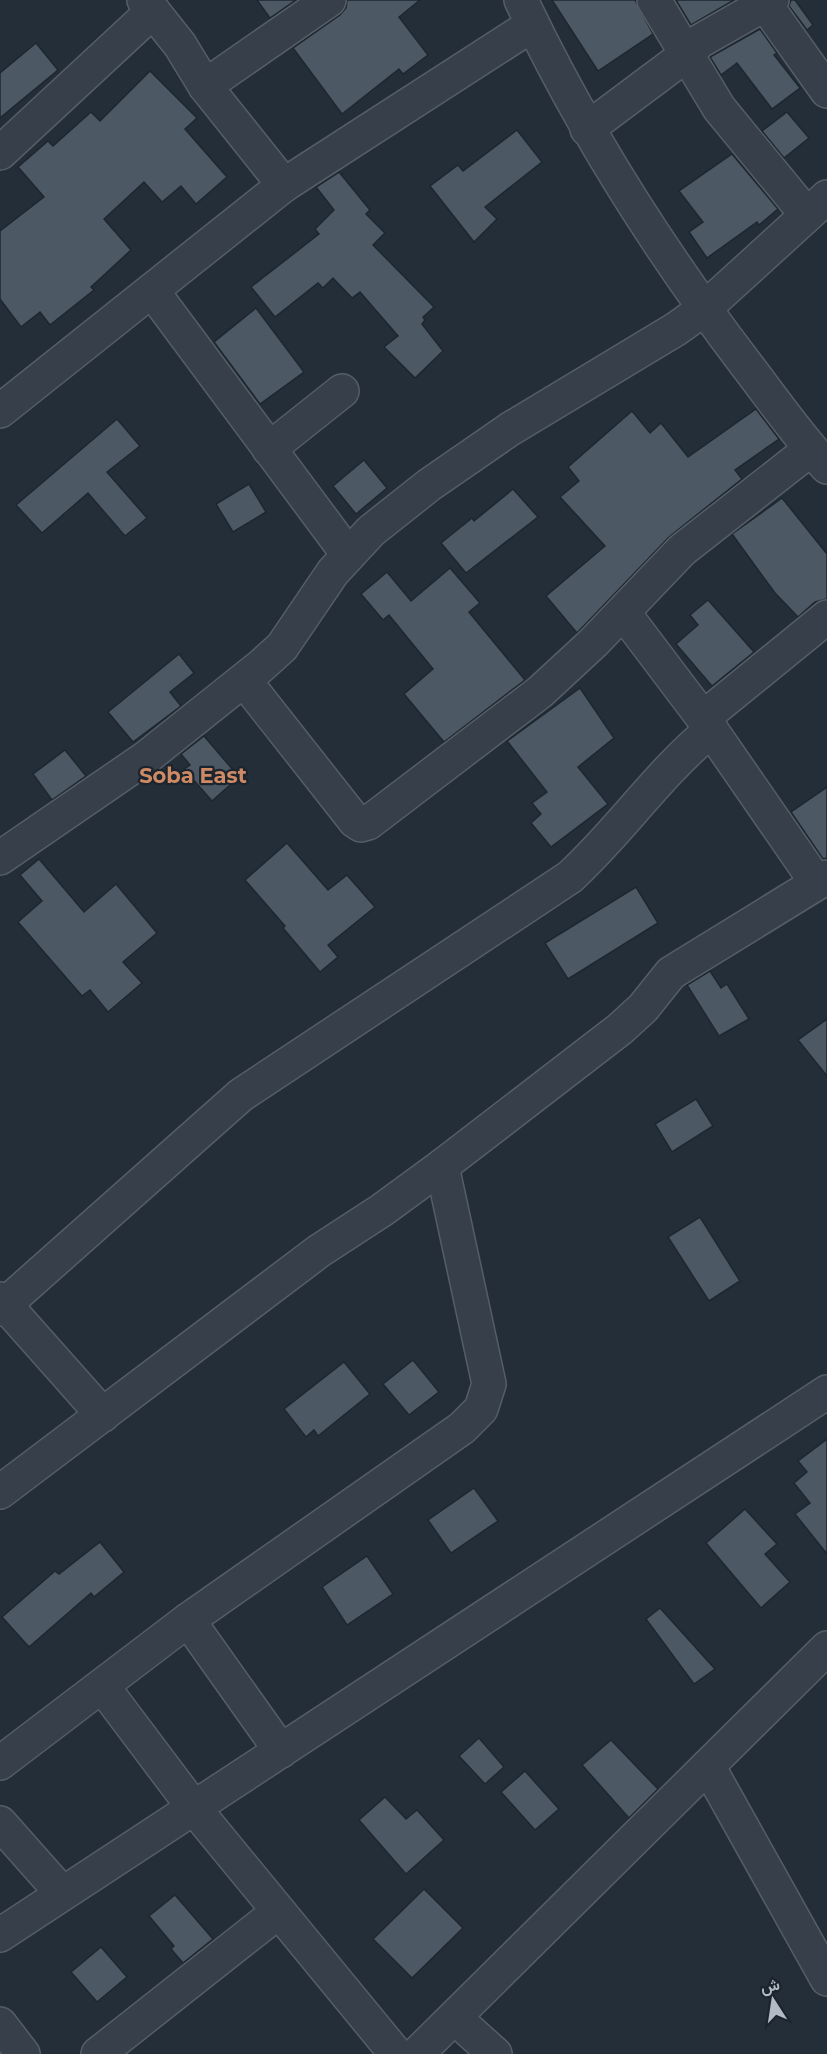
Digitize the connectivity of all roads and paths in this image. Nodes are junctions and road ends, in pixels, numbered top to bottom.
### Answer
1 (329, 0) edge
2 (654, 0) edge
3 (769, 2) edge
4 (148, 6) edge
5 (527, 12) edge
6 (686, 53) junction
7 (205, 86) junction
8 (827, 91) edge
9 (587, 129) junction
10 (0, 153) edge
11 (284, 185) junction
12 (817, 206) edge
13 (153, 292) junction
14 (704, 309) junction
15 (342, 391) dead end
16 (0, 411) edge
17 (269, 449) junction
18 (819, 458) edge
19 (347, 553) junction
20 (623, 612) junction
21 (827, 617) edge
22 (244, 680) junction
23 (707, 724) junction
24 (0, 858) edge
25 (822, 880) edge
26 (441, 1166) junction
27 (2, 1304) edge
28 (827, 1392) edge
29 (103, 1415) junction
30 (0, 1492) edge
31 (188, 1620) junction
32 (827, 1648) edge
33 (103, 1687) junction
34 (281, 1751) junction
35 (0, 1763) edge
36 (708, 1766) junction
37 (194, 1808) junction
38 (0, 1823) edge
39 (62, 1893) junction
40 (278, 1912) junction
41 (0, 1935) edge
42 (826, 1974) edge
43 (455, 2018) junction
44 (0, 2024) edge
45 (24, 2054) edge
46 (98, 2054) edge
47 (396, 2054) edge
48 (417, 2054) edge
49 (495, 2054) edge

1 - 7 street
2 - 6 street
3 - 6 street
3 - 8 street
4 - 7 street
4 - 10 street
5 - 9 street
5 - 11 street
6 - 9 street
6 - 12 street
7 - 11 street
9 - 14 street
11 - 13 street
12 - 14 street
13 - 16 street
13 - 17 street
14 - 18 street
14 - 19 street
15 - 17 street
17 - 19 street
18 - 20 street
19 - 22 street
20 - 22 street
20 - 23 street
21 - 23 street
22 - 24 street
23 - 25 street
23 - 27 street
25 - 26 street
26 - 29 street
26 - 31 street
27 - 29 street
28 - 34 street
29 - 30 street
31 - 33 street
31 - 34 street
32 - 36 street
33 - 35 street
33 - 37 street
34 - 37 street
36 - 42 street
36 - 43 street
37 - 39 street
37 - 40 street
38 - 39 street
39 - 41 street
40 - 46 street
40 - 47 street
43 - 48 street
43 - 49 street
44 - 45 street

